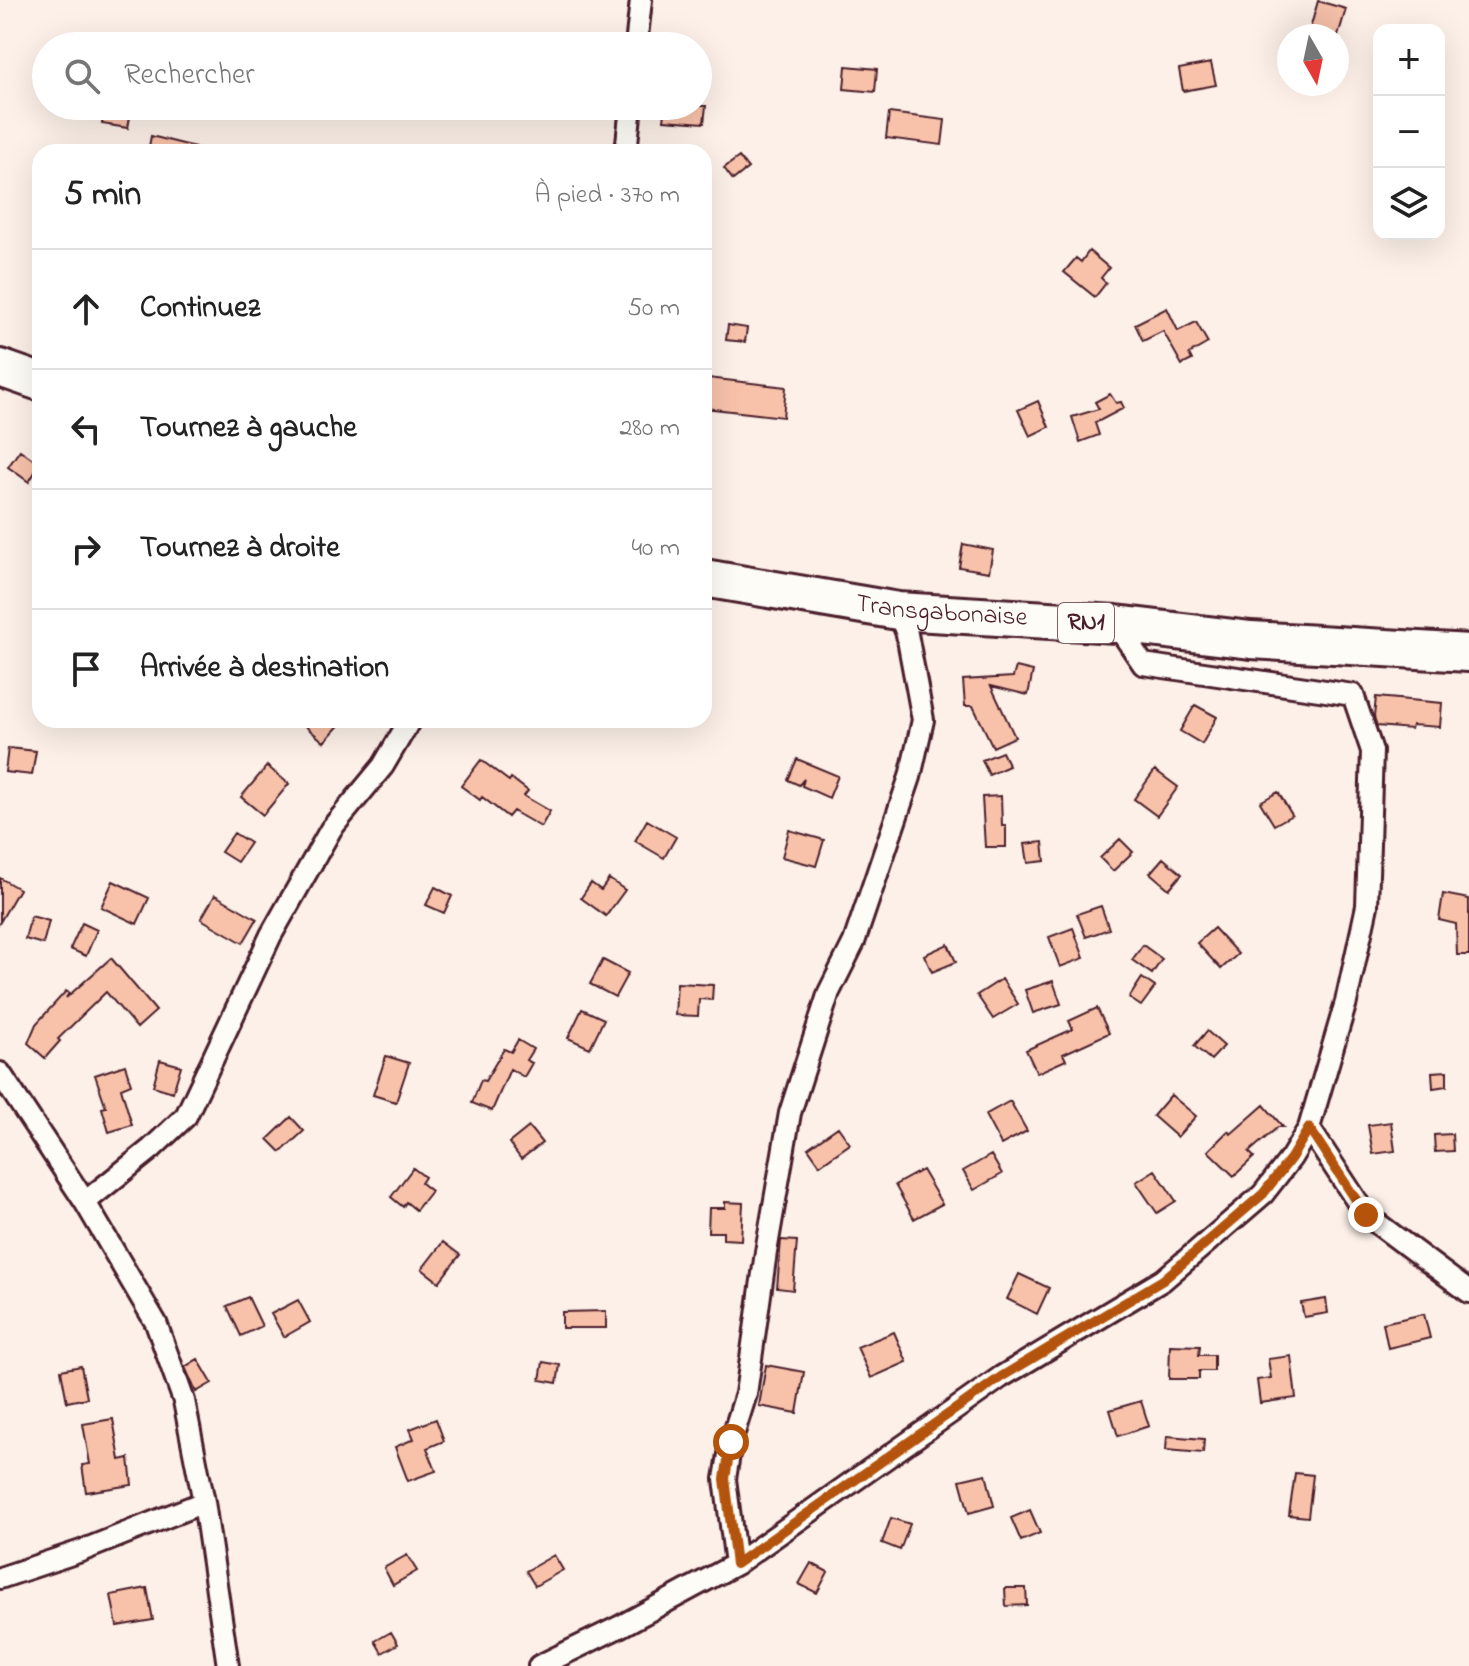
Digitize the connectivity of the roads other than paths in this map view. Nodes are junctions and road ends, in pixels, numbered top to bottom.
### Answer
1 (641, 0) edge
2 (638, 32) edge
3 (629, 120) edge
4 (627, 144) edge
5 (0, 368) edge
6 (32, 379) edge
7 (712, 579) edge
8 (898, 611) junction
9 (1116, 624) junction
10 (1469, 653) edge
11 (405, 728) edge
12 (0, 1073) edge
13 (1309, 1128) junction
14 (85, 1202) junction
15 (1469, 1292) edge
16 (204, 1502) junction
17 (736, 1564) junction
18 (0, 1578) edge
19 (228, 1666) edge
20 (539, 1666) edge

1 - 2 street
3 - 4 street
5 - 6 highway
7 - 8 highway, Transgabonaise / RN1
8 - 9 highway, Transgabonaise / RN1
8 - 17 street
9 - 10 highway, Transgabonaise / RN1
9 - 13 street
11 - 14 street
12 - 14 street
13 - 15 street
13 - 17 street
14 - 16 street
16 - 18 street
16 - 19 street
17 - 20 street

